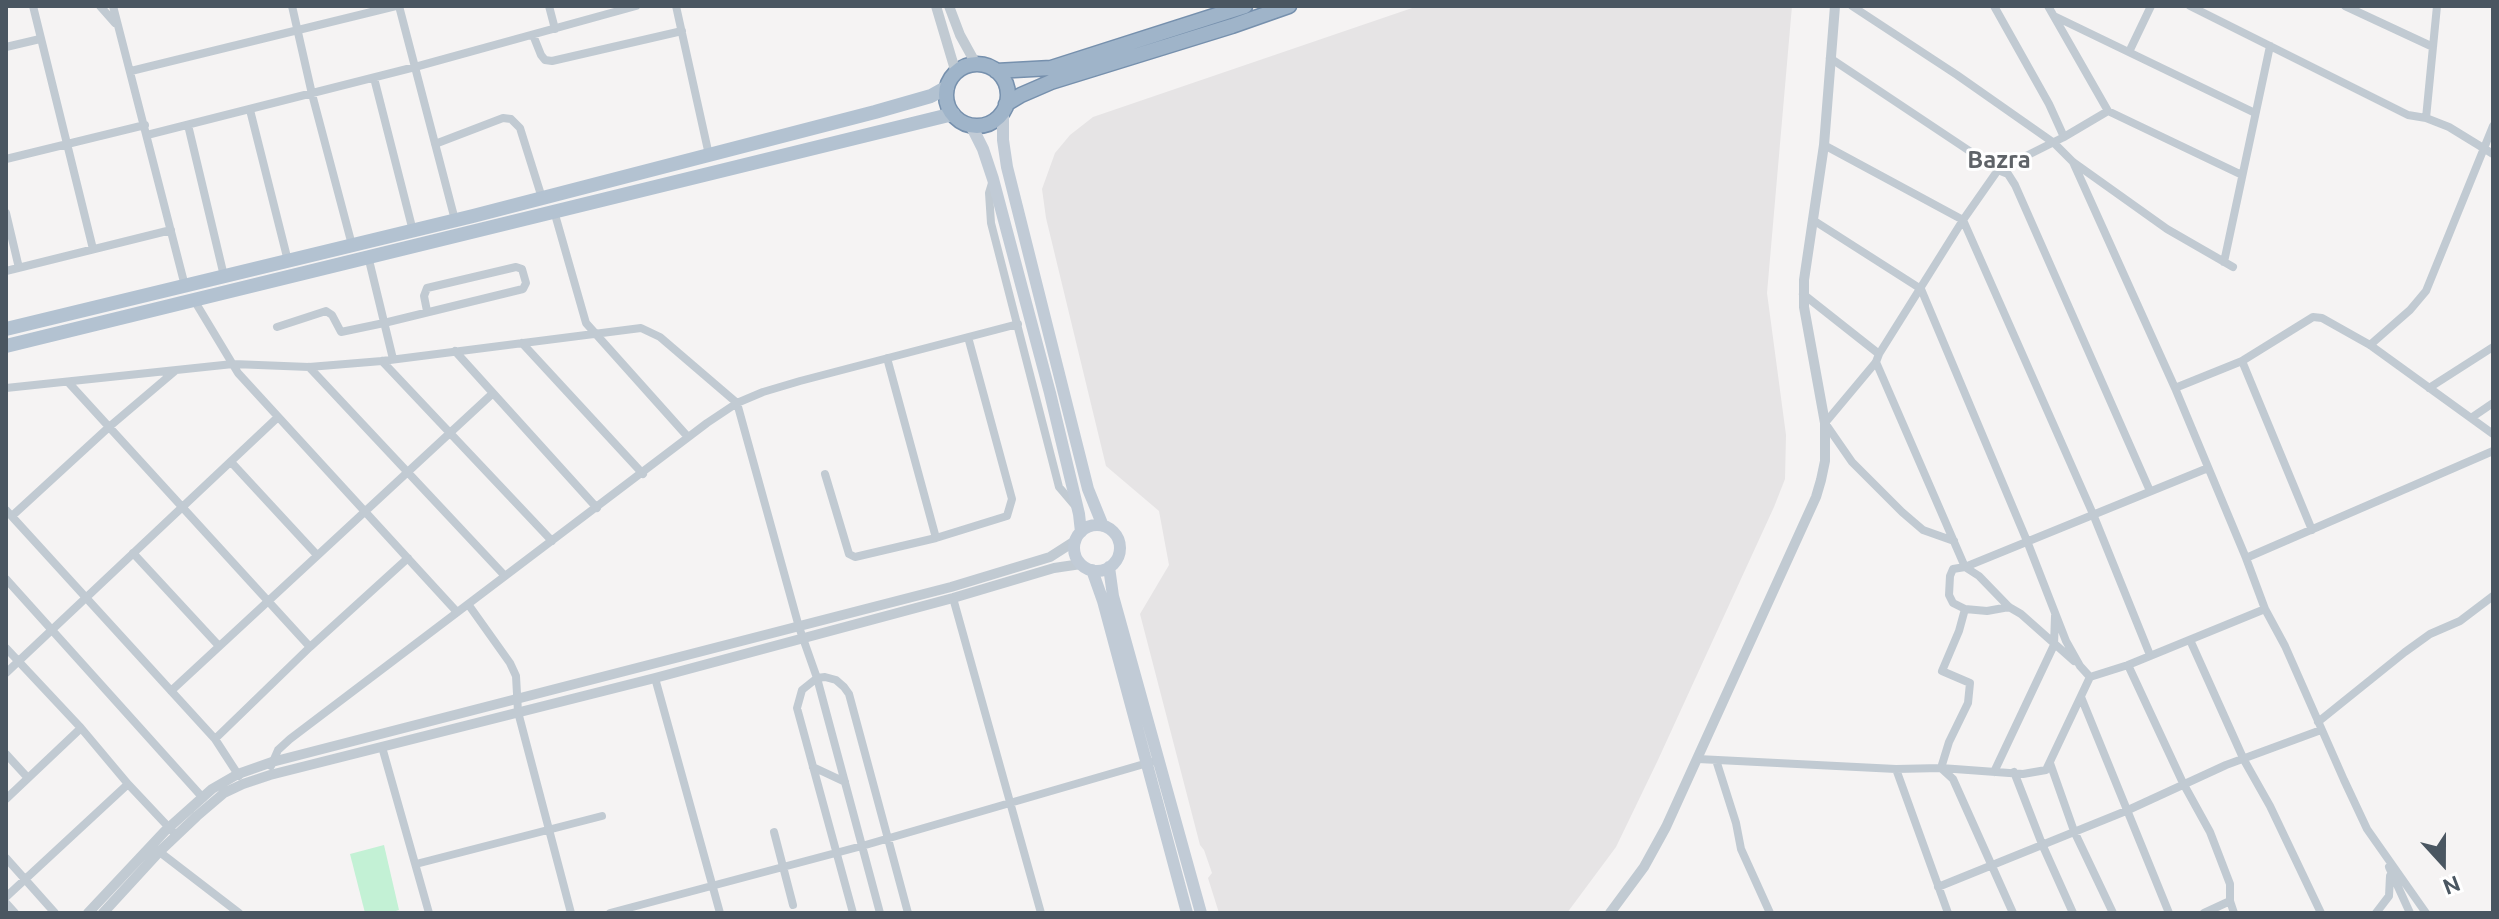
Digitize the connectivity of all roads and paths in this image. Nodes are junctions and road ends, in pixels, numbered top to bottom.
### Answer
1 (33, 6) edge
2 (100, 6) edge
3 (113, 6) edge
4 (292, 6) edge
5 (397, 6) edge
6 (549, 6) edge
7 (636, 6) edge
8 (676, 6) edge
9 (936, 6) edge
10 (949, 6) edge
11 (1245, 6) edge
12 (1289, 6) edge
13 (1835, 6) edge
14 (1852, 6) edge
15 (1994, 6) edge
16 (2048, 6) edge
17 (2151, 6) edge
18 (2190, 6) edge
19 (2345, 6) edge
20 (2437, 6) edge
21 (2054, 15) junction
22 (117, 25) junction
23 (555, 29) junction
24 (297, 30) junction
25 (682, 31) junction
26 (533, 35) junction
27 (40, 39) junction
28 (2270, 46) junction
29 (6, 47) edge
30 (2433, 47) junction
31 (2129, 52) junction
32 (1830, 58) junction
33 (976, 64) junction
34 (415, 67) junction
35 (131, 71) junction
36 (996, 71) junction
37 (956, 73) junction
38 (374, 78) junction
39 (947, 87) junction
40 (312, 94) junction
41 (1004, 108) junction
42 (250, 110) junction
43 (2108, 111) junction
44 (2255, 113) junction
45 (953, 114) junction
46 (2426, 118) junction
47 (145, 125) junction
48 (188, 125) junction
49 (971, 125) junction
50 (2493, 126) edge
51 (147, 135) junction
52 (2064, 137) junction
53 (2054, 143) junction
54 (65, 144) junction
55 (435, 144) junction
56 (1824, 145) junction
57 (2483, 148) junction
58 (2493, 154) edge
59 (709, 155) junction
60 (6, 159) edge
61 (2073, 162) junction
62 (1998, 170) junction
63 (2242, 175) junction
64 (993, 179) junction
65 (542, 198) junction
66 (554, 211) junction
67 (6, 213) edge
68 (455, 220) junction
69 (1813, 220) junction
70 (1963, 220) junction
71 (171, 230) junction
72 (413, 231) junction
73 (352, 245) junction
74 (93, 249) junction
75 (368, 256) junction
76 (288, 261) junction
77 (19, 268) junction
78 (6, 271) edge
79 (224, 276) junction
80 (185, 286) junction
81 (1921, 289) junction
82 (1803, 294) junction
83 (194, 299) junction
84 (427, 311) junction
85 (384, 323) junction
86 (1018, 324) junction
87 (277, 327) dead end
88 (6, 329) edge
89 (594, 333) junction
90 (968, 337) junction
91 (522, 343) junction
92 (2370, 345) junction
93 (6, 346) edge
94 (2493, 347) edge
95 (455, 351) junction
96 (887, 358) junction
97 (1877, 358) junction
98 (393, 359) junction
99 (382, 361) junction
100 (2242, 361) junction
101 (233, 364) junction
102 (309, 367) junction
103 (176, 371) junction
104 (68, 382) junction
105 (6, 388) edge
106 (2175, 388) junction
107 (2429, 388) junction
108 (492, 394) junction
109 (737, 403) junction
110 (2493, 403) edge
111 (278, 417) junction
112 (2471, 418) junction
113 (1825, 423) junction
114 (109, 427) junction
115 (450, 432) junction
116 (2493, 434) edge
117 (688, 437) junction
118 (2493, 451) edge
119 (231, 462) junction
120 (2208, 468) junction
121 (408, 472) junction
122 (643, 474) junction
123 (825, 474) dead end
124 (2150, 491) junction
125 (182, 507) junction
126 (597, 508) junction
127 (1078, 508) junction
128 (365, 511) junction
129 (9, 513) edge
130 (2093, 514) junction
131 (1103, 526) junction
132 (2312, 530) junction
133 (1078, 536) junction
134 (936, 538) junction
135 (552, 541) junction
136 (1954, 541) junction
137 (2027, 541) junction
138 (133, 553) junction
139 (317, 555) junction
140 (408, 558) junction
141 (2246, 558) junction
142 (1086, 567) junction
143 (1109, 567) junction
144 (1965, 567) junction
145 (505, 576) junction
146 (6, 579) edge
147 (2493, 596) edge
148 (86, 597) junction
149 (953, 598) junction
150 (268, 600) junction
151 (468, 604) junction
152 (2009, 607) junction
153 (1965, 609) junction
154 (2265, 609) junction
155 (2055, 611) junction
156 (457, 612) junction
157 (52, 629) junction
158 (801, 633) junction
159 (2190, 640) junction
160 (2054, 645) junction
161 (219, 646) junction
162 (310, 647) junction
163 (6, 648) edge
164 (2150, 655) junction
165 (18, 661) junction
166 (2128, 665) junction
167 (2080, 666) junction
168 (6, 673) edge
169 (2090, 677) junction
170 (655, 678) junction
171 (817, 678) junction
172 (171, 691) junction
173 (2081, 697) junction
174 (518, 699) junction
175 (518, 712) junction
176 (2320, 726) junction
177 (81, 728) junction
178 (215, 739) junction
179 (382, 747) junction
180 (6, 754) edge
181 (1698, 759) junction
182 (1716, 760) junction
183 (2244, 760) junction
184 (272, 762) junction
185 (1154, 762) junction
186 (2050, 763) junction
187 (813, 767) junction
188 (1941, 768) junction
189 (1896, 769) junction
190 (1994, 772) junction
191 (2014, 772) junction
192 (270, 775) junction
193 (28, 778) junction
194 (240, 779) junction
195 (845, 783) junction
196 (2183, 783) junction
197 (128, 784) junction
198 (203, 798) junction
199 (6, 799) edge
200 (1011, 803) junction
201 (2126, 811) junction
202 (602, 816) dead end
203 (550, 829) junction
204 (173, 831) junction
205 (2074, 831) junction
206 (774, 832) dead end
207 (888, 838) junction
208 (2042, 844) junction
209 (862, 846) junction
210 (155, 849) junction
211 (836, 853) junction
212 (2384, 856) junction
213 (6, 858) edge
214 (416, 864) junction
215 (1991, 865) junction
216 (783, 867) junction
217 (24, 880) junction
218 (713, 886) junction
219 (1938, 887) junction
220 (6, 900) edge
221 (2230, 901) junction
222 (793, 905) dead end
223 (15, 913) edge
224 (55, 913) edge
225 (88, 913) edge
226 (103, 913) edge
227 (239, 913) edge
228 (429, 913) edge
229 (571, 913) edge
230 (610, 913) edge
231 (720, 913) edge
232 (853, 913) edge
233 (880, 913) edge
234 (908, 913) edge
235 (1041, 913) edge
236 (1187, 913) edge
237 (1201, 913) edge
238 (1610, 913) edge
239 (1770, 913) edge
240 (1948, 913) edge
241 (2013, 913) edge
242 (2073, 913) edge
243 (2113, 913) edge
244 (2169, 913) edge
245 (2204, 913) edge
246 (2234, 913) edge
247 (2321, 913) edge
248 (2376, 913) edge
249 (2410, 913) edge
250 (2426, 913) edge

1 - 27 street
2 - 22 street
3 - 22 street
4 - 24 street
5 - 24 street
5 - 34 street
6 - 23 street
7 - 23 street
8 - 25 street
9 - 37 street
10 - 33 street
11 - 36 highway
12 - 41 highway
13 - 32 street
14 - 53 street
15 - 52 street
16 - 21 street
17 - 31 street
18 - 28 street
19 - 30 street
20 - 30 street
21 - 31 street
21 - 43 street
22 - 35 street
23 - 26 street
24 - 35 street
24 - 40 street
25 - 26 street
25 - 59 street
26 - 34 street
27 - 29 street
27 - 54 street
28 - 44 street
28 - 46 street
30 - 46 street
31 - 44 street
32 - 56 street
32 - 62 street
33 - 36 highway
33 - 37 highway
34 - 38 street
34 - 55 street
35 - 47 street
36 - 41 highway
37 - 39 highway
38 - 40 street
38 - 72 street
39 - 45 highway
39 - 59 main road
40 - 42 street
40 - 73 street
41 - 49 highway
41 - 131 main road
42 - 48 street
42 - 76 street
43 - 52 street
43 - 63 street
44 - 63 street
45 - 49 highway
45 - 66 main road
46 - 57 street
47 - 51 street
47 - 54 street
48 - 51 street
48 - 79 street
49 - 64 main road
50 - 57 street
51 - 71 street
52 - 53 street
53 - 61 street
53 - 62 street
54 - 60 street
54 - 74 street
55 - 65 street
55 - 68 street
56 - 69 street
56 - 70 street
57 - 58 street
57 - 92 street
59 - 65 main road
61 - 63 street
61 - 106 street
62 - 70 street
62 - 124 street
64 - 86 street
64 - 127 main road
65 - 68 main road
66 - 75 main road
66 - 89 street
67 - 77 street
68 - 72 main road
69 - 81 street
69 - 82 street
70 - 81 street
70 - 130 street
71 - 74 street
71 - 80 street
72 - 73 main road
73 - 76 main road
74 - 77 street
75 - 83 main road
75 - 85 street
76 - 79 main road
77 - 78 street
79 - 80 main road
80 - 88 main road
81 - 97 street
81 - 137 street
82 - 97 street
82 - 113 street
83 - 93 main road
83 - 101 street
84 - 84 street
84 - 85 street
85 - 87 street
85 - 98 street
86 - 90 street
86 - 127 street
89 - 91 street
89 - 109 street
89 - 117 street
90 - 96 street
90 - 134 street
91 - 95 street
91 - 122 street
92 - 100 street
92 - 107 street
94 - 107 street
95 - 98 street
95 - 108 street
96 - 109 street
96 - 134 street
97 - 113 street
97 - 136 street
98 - 99 street
99 - 102 street
99 - 115 street
100 - 106 street
100 - 132 street
101 - 102 street
101 - 103 street
101 - 111 street
102 - 121 street
103 - 104 street
103 - 114 street
104 - 105 street
104 - 114 street
106 - 120 street
107 - 112 street
108 - 115 street
108 - 126 street
109 - 117 street
109 - 158 street
110 - 112 street
111 - 119 street
111 - 128 street
112 - 116 street
113 - 136 street
113 - 181 street
114 - 125 street
114 - 129 street
115 - 121 street
115 - 135 street
117 - 122 street
118 - 132 street
119 - 125 street
119 - 139 street
120 - 124 street
120 - 141 street
121 - 128 street
121 - 145 street
122 - 126 street
123 - 134 street
124 - 130 street
125 - 138 street
125 - 150 street
126 - 135 street
127 - 133 main road
128 - 139 street
128 - 140 street
129 - 148 street
130 - 137 street
130 - 164 street
131 - 133 main road
131 - 143 main road
132 - 141 street
133 - 142 main road
133 - 158 street
135 - 145 street
136 - 144 street
137 - 144 street
137 - 155 street
138 - 148 street
138 - 161 street
139 - 150 street
140 - 156 street
140 - 162 street
141 - 154 street
142 - 143 main road
142 - 149 street
142 - 185 main road
143 - 185 main road
144 - 152 street
144 - 153 street
145 - 151 street
146 - 157 street
147 - 176 street
148 - 157 street
148 - 172 street
149 - 158 street
149 - 200 street
150 - 161 street
150 - 162 street
151 - 156 street
151 - 174 street
152 - 153 street
152 - 160 street
153 - 188 street
154 - 159 street
154 - 176 street
155 - 160 street
155 - 167 street
156 - 184 street
157 - 165 street
157 - 198 street
158 - 170 street
158 - 171 street
158 - 174 street
159 - 164 street
159 - 183 street
160 - 167 street
160 - 190 street
161 - 172 street
162 - 178 street
163 - 165 street
164 - 166 street
165 - 168 street
165 - 177 street
166 - 169 street
166 - 196 street
167 - 169 street
169 - 173 street
170 - 175 street
170 - 218 street
171 - 187 street
171 - 195 street
171 - 207 street
172 - 178 street
173 - 186 street
173 - 201 street
174 - 175 street
174 - 184 street
175 - 179 street
175 - 203 street
176 - 183 street
176 - 212 street
177 - 193 street
177 - 197 street
178 - 194 street
179 - 192 street
179 - 214 street
180 - 193 street
181 - 182 street
181 - 238 street
182 - 189 street
182 - 239 street
183 - 196 street
183 - 247 street
184 - 192 street
184 - 194 street
185 - 200 street
185 - 236 main road
185 - 237 main road
186 - 191 street
186 - 205 street
187 - 195 street
187 - 211 street
188 - 189 street
188 - 190 street
188 - 215 street
189 - 219 street
190 - 191 street
191 - 208 street
192 - 194 street
193 - 199 street
194 - 198 street
194 - 204 street
195 - 209 street
196 - 201 street
196 - 221 street
197 - 204 street
197 - 217 street
198 - 204 street
200 - 207 street
200 - 235 street
201 - 205 street
201 - 244 street
202 - 203 street
203 - 214 street
203 - 229 street
204 - 210 street
205 - 208 street
205 - 243 street
206 - 216 street
207 - 209 street
207 - 234 street
208 - 215 street
208 - 242 street
209 - 211 street
209 - 233 street
210 - 225 street
210 - 226 street
210 - 227 street
211 - 216 street
211 - 232 street
212 - 248 street
212 - 249 street
212 - 250 street
213 - 217 street
214 - 228 street
215 - 219 street
215 - 241 street
216 - 218 street
216 - 222 street
217 - 220 street
217 - 224 street
218 - 230 street
218 - 231 street
219 - 240 street
220 - 223 street
221 - 245 street
221 - 246 street

